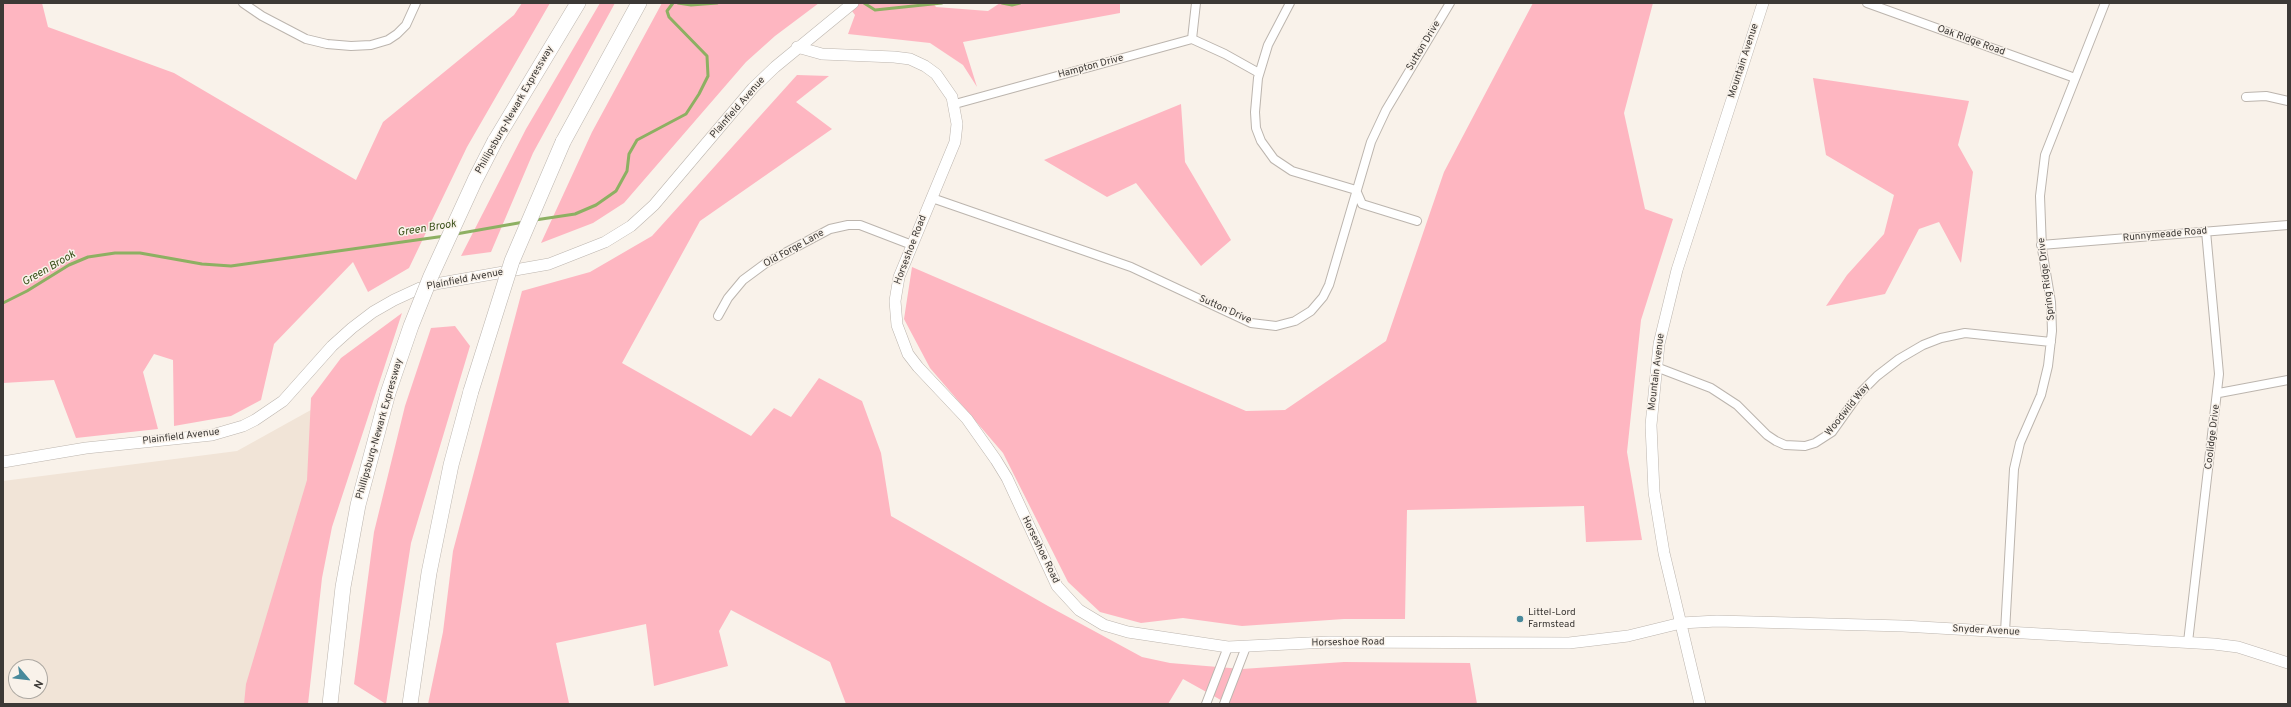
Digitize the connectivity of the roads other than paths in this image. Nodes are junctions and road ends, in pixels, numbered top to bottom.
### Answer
1 (243, 3) edge
2 (416, 3) edge
3 (578, 3) edge
4 (639, 3) edge
5 (853, 3) edge
6 (1196, 3) edge
7 (1290, 3) edge
8 (1450, 3) edge
9 (1763, 3) edge
10 (1867, 3) edge
11 (2105, 3) edge
12 (1192, 40) junction
13 (797, 47) junction
14 (1259, 73) junction
15 (2075, 78) junction
16 (2246, 97) dead end
17 (2288, 101) edge
18 (955, 104) junction
19 (1356, 190) junction
20 (932, 198) junction
21 (1416, 221) dead end
22 (2288, 225) edge
23 (2206, 231) junction
24 (912, 245) junction
25 (2042, 245) junction
26 (718, 316) dead end
27 (2051, 342) junction
28 (1656, 368) junction
29 (2288, 380) edge
30 (2218, 393) junction
31 (3, 462) edge
32 (1681, 623) junction
33 (2005, 632) junction
34 (2188, 642) junction
35 (1246, 646) junction
36 (1228, 647) junction
37 (2288, 663) edge
38 (330, 704) edge
39 (410, 704) edge
40 (1206, 704) edge
41 (1224, 704) edge
42 (1700, 704) edge

1 - 2 street
3 - 38 highway, Phillipsburg-Newark Expressway, bridge
4 - 39 highway, bridge
5 - 13 street, Plainfield Avenue
6 - 12 street
7 - 14 street
8 - 19 street, Sutton Drive
9 - 28 street, Mountain Avenue
10 - 15 street, Oak Ridge Road
11 - 15 street, Spring Ridge Drive
12 - 14 street
12 - 18 street, Hampton Drive
13 - 18 street, Horseshoe Road
13 - 31 street, Plainfield Avenue
14 - 19 street
15 - 25 street, Spring Ridge Drive
16 - 17 street
18 - 20 street, Horseshoe Road
19 - 20 street, Sutton Drive
19 - 21 street
20 - 24 street, Horseshoe Road
22 - 23 street, Runnymeade Road
23 - 25 street, Runnymeade Road
23 - 30 street, Coolidge Drive
24 - 26 street, Old Forge Lane
24 - 36 street, Horseshoe Road
25 - 27 street, Spring Ridge Drive
27 - 28 street, Woodwild Way
27 - 33 street, Spring Ridge Drive
28 - 32 street, Mountain Avenue
29 - 30 street
30 - 34 street, Coolidge Drive
32 - 33 street, Snyder Avenue
32 - 35 street, Horseshoe Road
32 - 42 street, Mountain Avenue
33 - 34 street, Snyder Avenue
34 - 37 street, Snyder Avenue
35 - 36 street, Horseshoe Road
35 - 41 street
36 - 40 street

